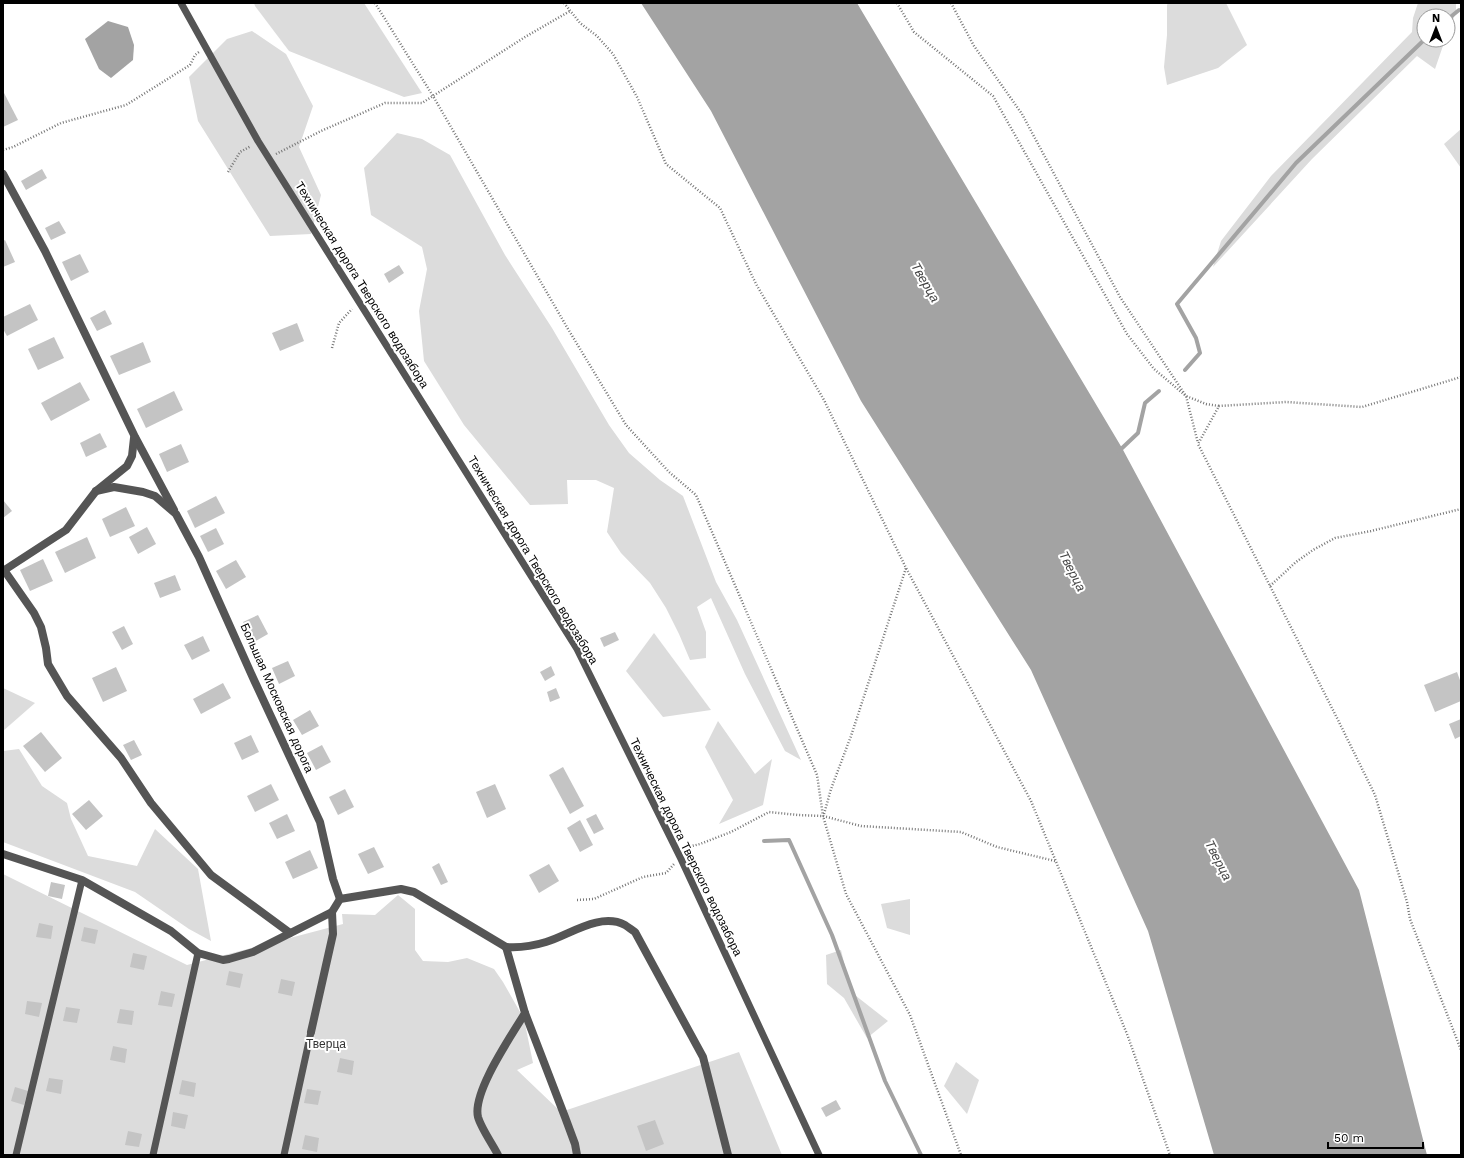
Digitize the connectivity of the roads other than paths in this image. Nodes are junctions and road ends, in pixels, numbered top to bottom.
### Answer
1 (181, 3) edge
2 (3, 174) edge
3 (134, 437) junction
4 (96, 491) junction
5 (176, 514) junction
6 (3, 571) edge
7 (3, 854) edge
8 (82, 880) junction
9 (340, 899) junction
10 (332, 912) junction
11 (290, 933) junction
12 (506, 947) junction
13 (198, 953) junction
14 (525, 1013) junction
15 (312, 1032) joint
16 (16, 1155) edge
17 (153, 1155) edge
18 (284, 1155) edge
19 (498, 1155) edge
20 (577, 1155) edge
21 (728, 1155) edge
22 (819, 1155) edge

1 - 22 lane, Техническая дорога Тверского водозабора
2 - 3 street, Большая Московская дорога
3 - 4 street
3 - 5 street, Большая Московская дорога
4 - 5 street, Большая Московская дорога
4 - 6 street
5 - 9 street, Большая Московская дорога
6 - 11 street
7 - 8 street
8 - 13 street
8 - 16 lane
9 - 10 street
9 - 12 street
10 - 11 street
10 - 15 street
11 - 13 street
12 - 14 street
12 - 21 street
13 - 17 lane
14 - 19 street
14 - 20 street
15 - 18 lane

